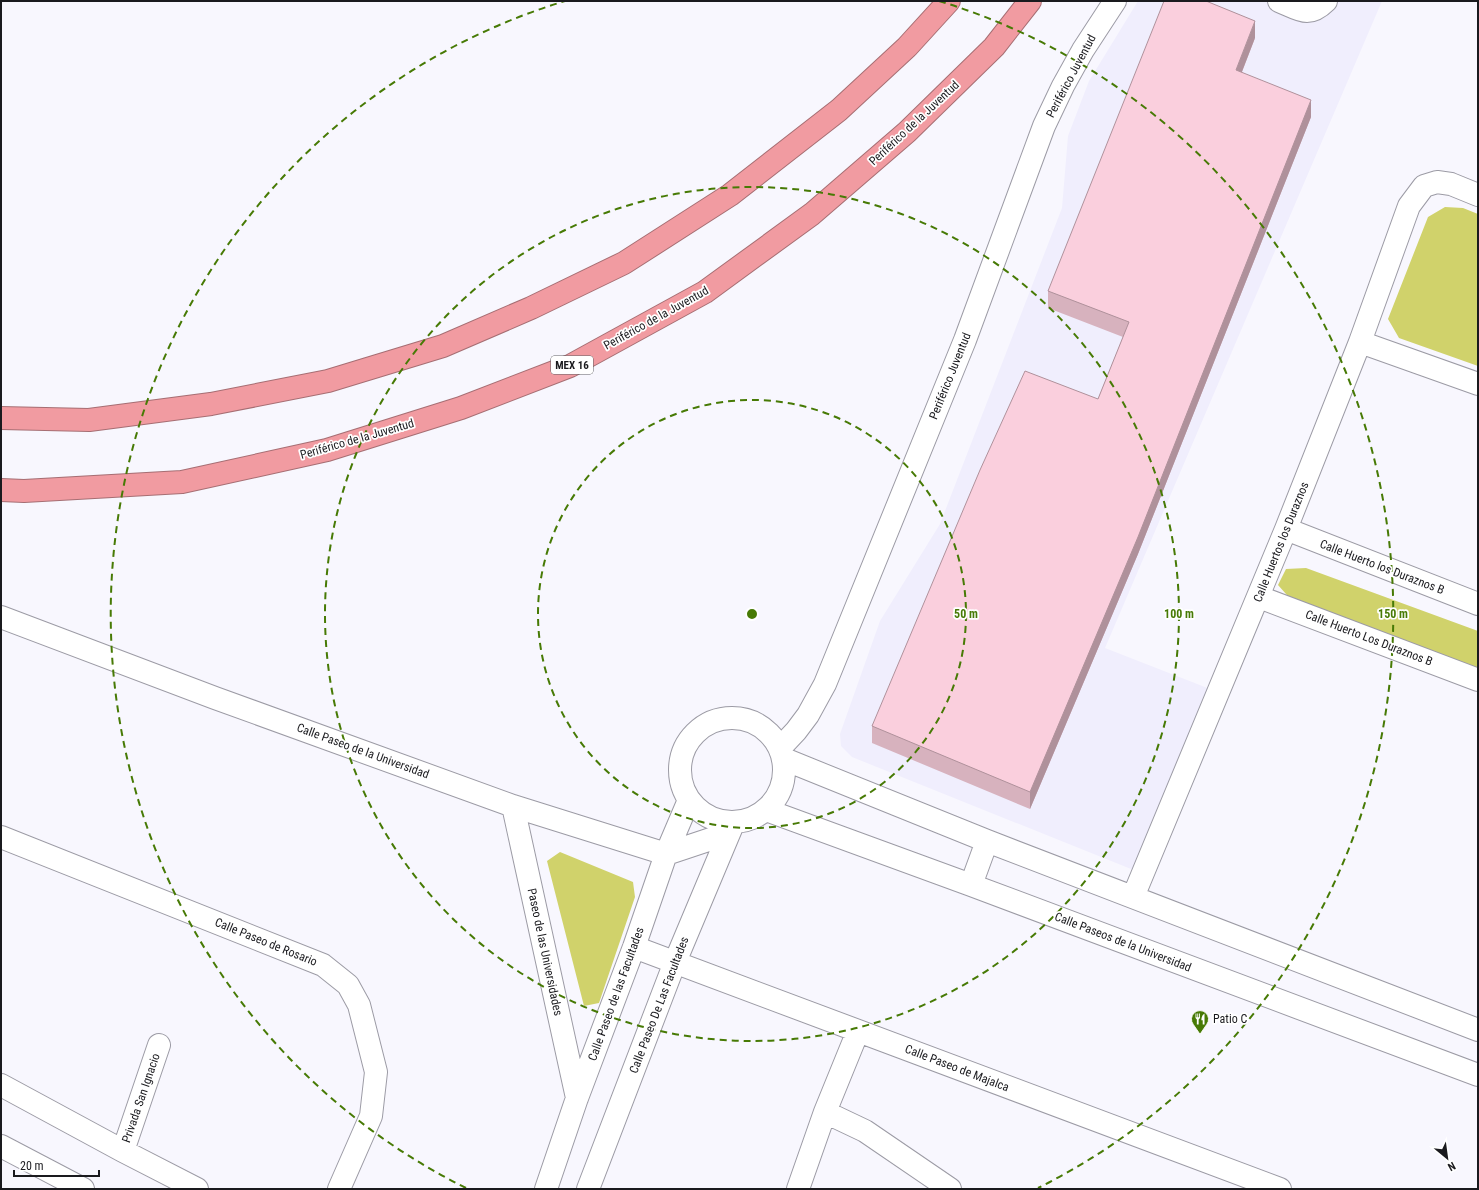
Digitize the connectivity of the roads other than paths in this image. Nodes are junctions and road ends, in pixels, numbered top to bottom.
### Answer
1 (949, 1) edge
2 (1030, 1) edge
3 (1115, 1) edge
4 (1279, 1) edge
5 (1326, 1) edge
6 (1478, 195) edge
7 (1360, 342) junction
8 (1478, 384) edge
9 (1, 418) edge
10 (1, 490) edge
11 (1286, 529) junction
12 (1259, 597) junction
13 (1478, 604) edge
14 (1, 617) edge
15 (1478, 680) edge
16 (782, 754) junction
17 (689, 800) junction
18 (513, 806) junction
19 (766, 810) junction
20 (731, 828) junction
21 (1, 836) edge
22 (987, 841) junction
23 (666, 854) junction
24 (971, 885) junction
25 (1133, 897) junction
26 (634, 947) junction
27 (675, 962) junction
28 (1478, 1030) edge
29 (858, 1031) junction
30 (159, 1045) dead end
31 (1478, 1075) edge
32 (1, 1085) edge
33 (577, 1098) junction
34 (825, 1112) junction
35 (1, 1146) edge
36 (123, 1151) junction
37 (82, 1189) edge
38 (197, 1189) edge
39 (339, 1189) edge
40 (546, 1189) edge
41 (588, 1189) edge
42 (798, 1189) edge
43 (950, 1189) edge
44 (1280, 1189) edge

1 - 9 highway
2 - 10 highway, Periférico de la Juventud / MEX 16
3 - 16 street, Periférico Juventud
4 - 5 street
6 - 7 street, Calle Huertos los Duraznos
7 - 8 street
7 - 11 street, Calle Huertos los Duraznos
11 - 12 street, Calle Huertos los Duraznos
11 - 13 street, Calle Huerto los Duraznos B
12 - 15 street, Calle Huerto Los Duraznos B
12 - 25 street, Calle Huertos los Duraznos
14 - 18 street, Calle Paseo de la Universidad
16 - 17 street
16 - 19 street
16 - 22 street
17 - 20 street
17 - 23 street, Calle Paseo de las Facultades
18 - 23 street, Calle Paseo de la Universidad
18 - 33 street, Paseo de las Universidades
19 - 20 street
19 - 24 street, Calle Paseos de la Universidad
20 - 23 street
20 - 27 street, Calle Paseo De Las Facultades
21 - 39 street, Calle Paseo de Rosario
22 - 24 street
22 - 25 street
23 - 26 street, Calle Paseo de las Facultades
24 - 31 street, Calle Paseos de la Universidad
25 - 28 street
26 - 27 street, Calle Paseo de Majalca
26 - 33 street, Calle Paseo de las Facultades
27 - 29 street, Calle Paseo de Majalca
27 - 41 street, Calle Paseo De Las Facultades
29 - 34 street
29 - 44 street, Calle Paseo de Majalca
30 - 36 street, Privada San Ignacio
32 - 36 street
33 - 40 street, Calle Paseo de las Facultades
34 - 42 street
34 - 43 street
35 - 37 street
36 - 38 street

